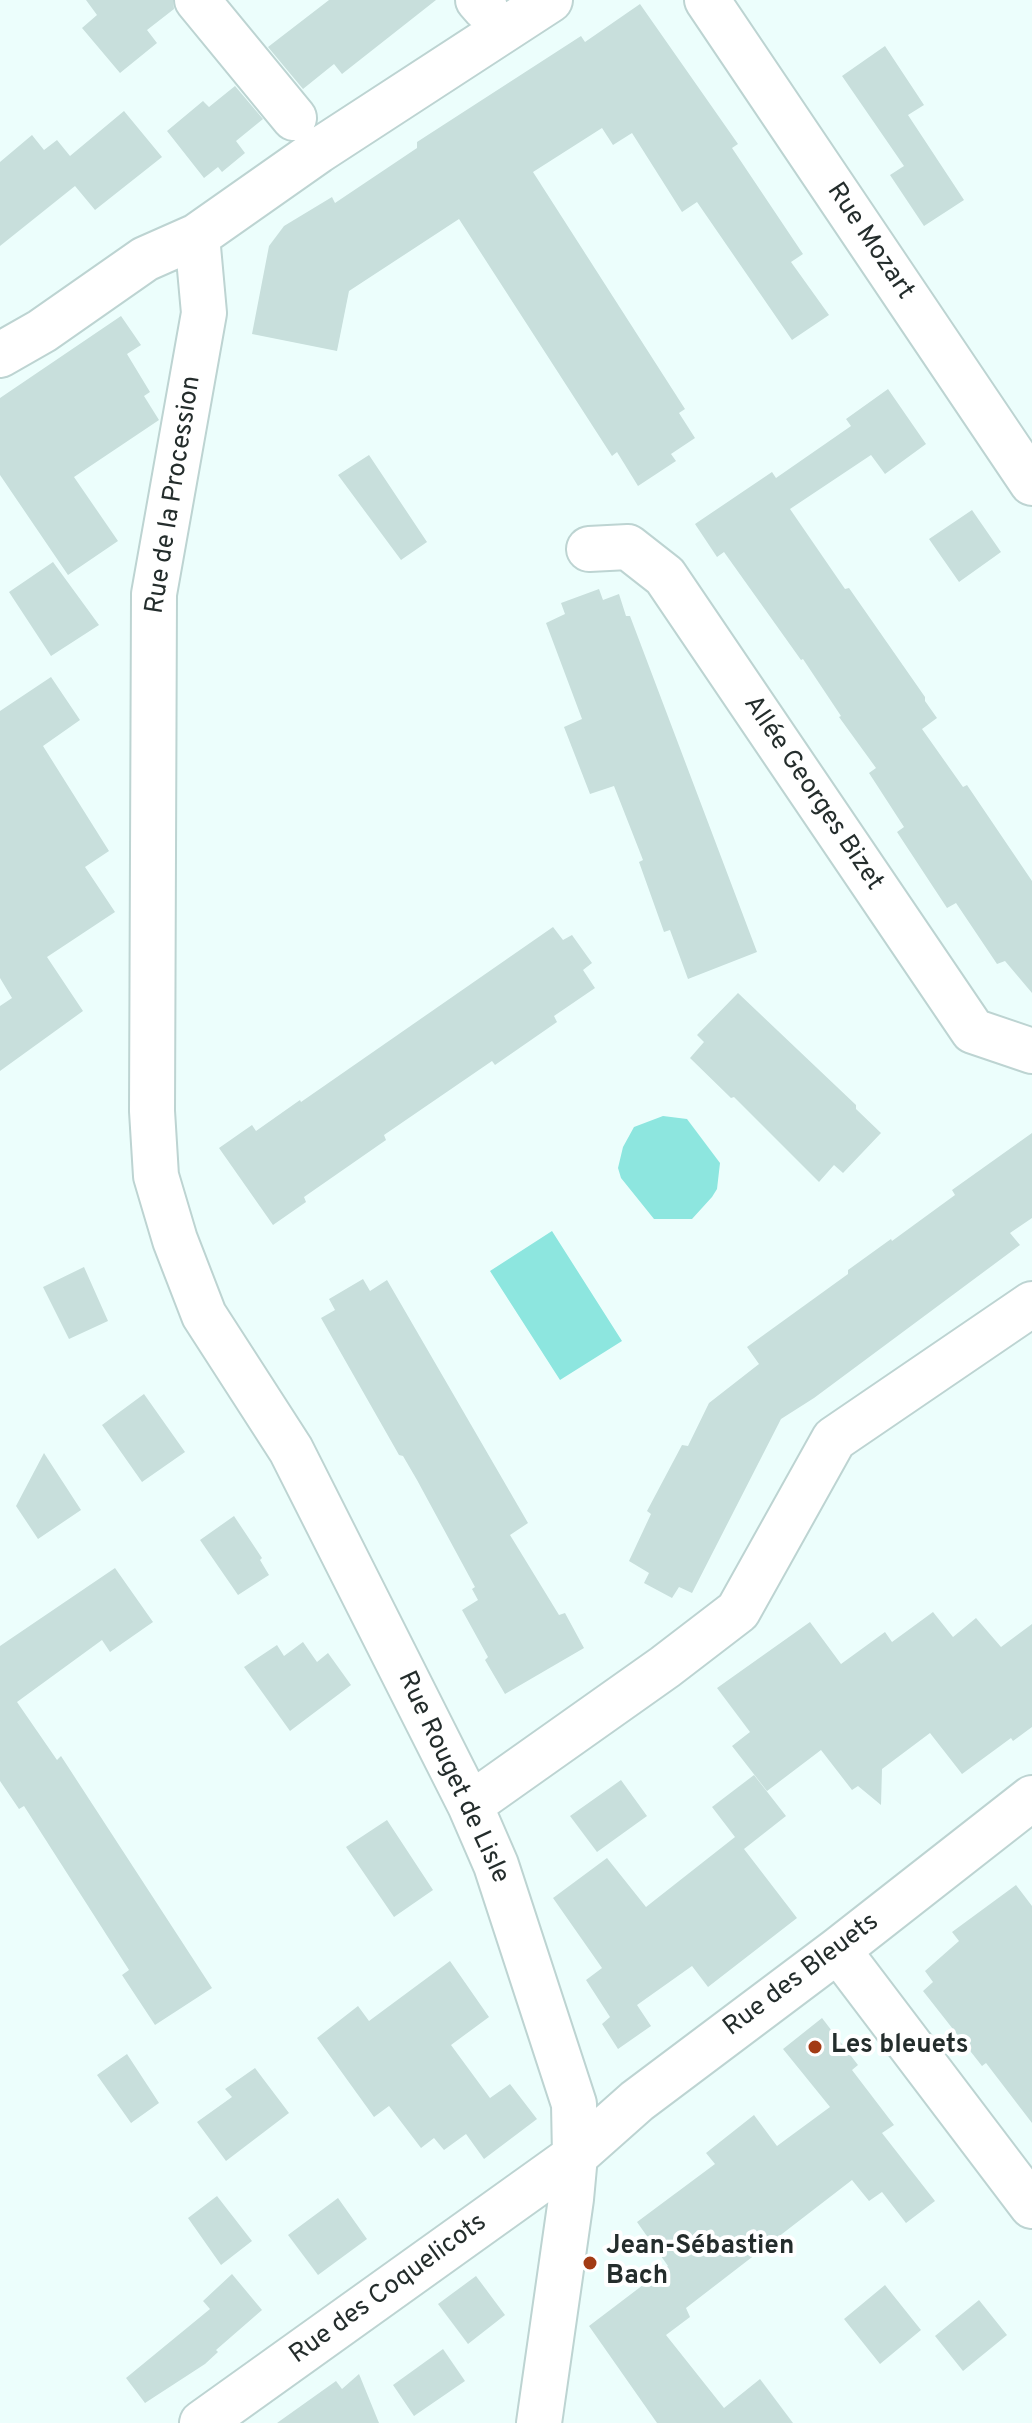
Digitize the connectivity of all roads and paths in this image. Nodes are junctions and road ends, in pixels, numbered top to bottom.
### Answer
1 (197, 0) edge
2 (550, 0) edge
3 (707, 0) edge
4 (489, 13) edge
5 (306, 135) junction
6 (197, 236) junction
7 (0, 355) edge
8 (1032, 483) edge
9 (589, 549) dead end
10 (1032, 1051) edge
11 (1032, 1304) edge
12 (204, 1315) joint
13 (1032, 1798) edge
14 (470, 1805) junction
15 (838, 1950) junction
16 (575, 2156) junction
17 (1032, 2206) edge
18 (202, 2423) edge
19 (539, 2423) edge

1 - 5 street
2 - 4 street
3 - 8 street, Rue Mozart
4 - 5 street
5 - 6 street
6 - 7 street
6 - 12 street, Rue de la Procession
9 - 10 street, Allée Georges Bizet
11 - 14 street
12 - 14 street, Rue Rouget de Lisle
13 - 15 street, Rue des Bleuets
14 - 16 street, Rue Rouget de Lisle
15 - 16 street, Rue des Bleuets
15 - 17 street
16 - 18 street, Rue des Coquelicots
16 - 19 street, Rue Rouget de Lisle

